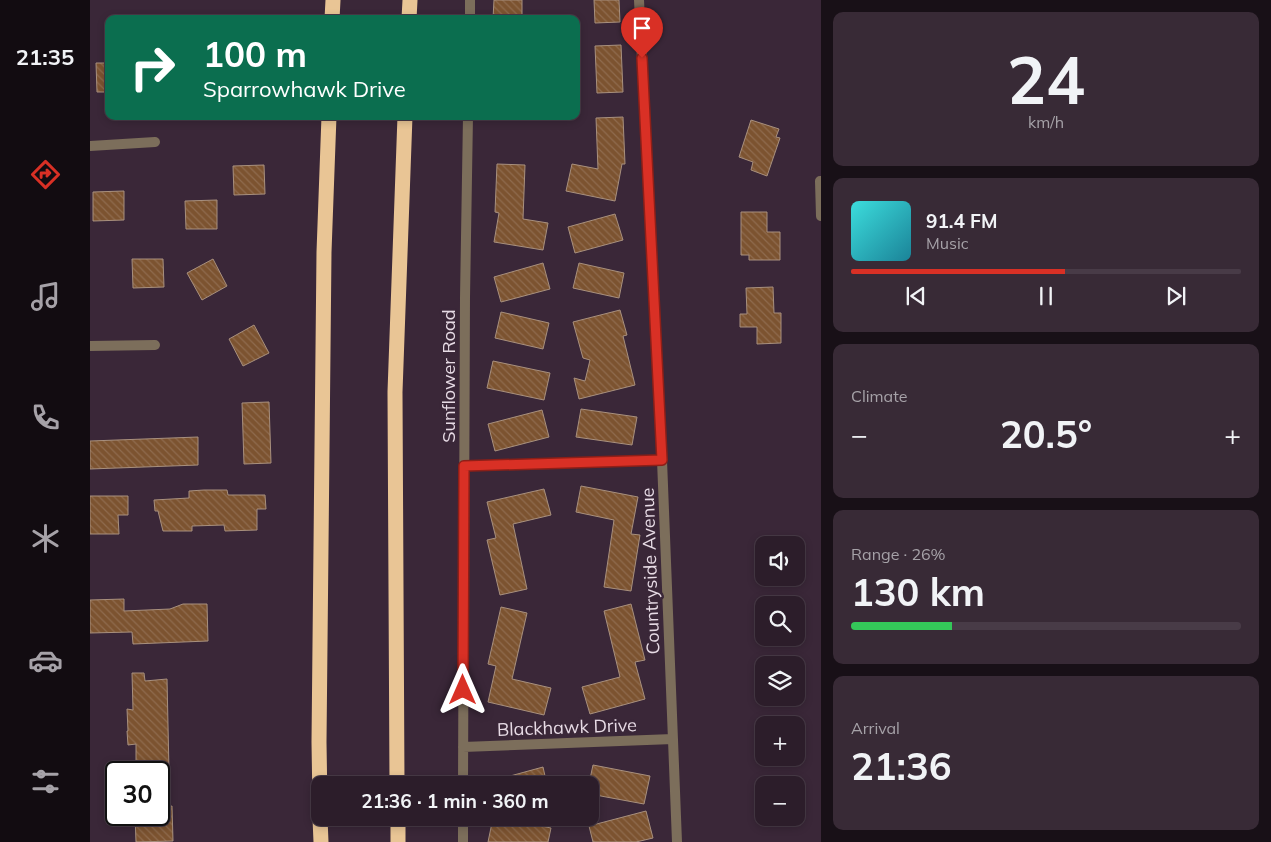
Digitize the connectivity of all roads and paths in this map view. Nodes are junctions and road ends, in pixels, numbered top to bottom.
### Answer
1 (333, 0) edge
2 (410, 0) edge
3 (470, 0) edge
4 (639, 0) edge
5 (332, 15) edge
6 (409, 15) edge
7 (470, 15) edge
8 (329, 120) edge
9 (406, 120) edge
10 (468, 120) edge
11 (155, 142) dead end
12 (90, 146) edge
13 (820, 181) edge
14 (821, 216) edge
15 (155, 345) dead end
16 (90, 346) edge
17 (662, 460) junction
18 (464, 466) junction
19 (673, 740) junction
20 (462, 746) junction
21 (320, 776) edge
22 (397, 776) edge
23 (462, 776) edge
24 (320, 826) edge
25 (398, 826) edge
26 (463, 826) edge
27 (321, 842) edge
28 (398, 842) edge
29 (463, 842) edge
30 (678, 842) edge

1 - 5 highway
2 - 6 highway
3 - 7 street
4 - 17 street, Countryside Avenue
8 - 21 highway
9 - 22 highway
10 - 18 street, Sunflower Road
11 - 12 street
13 - 14 street
15 - 16 street
17 - 18 street
17 - 19 street, Countryside Avenue
18 - 20 street, Sunflower Road
19 - 20 street, Blackhawk Drive
19 - 30 street, Countryside Avenue
20 - 23 street, Sunflower Road
24 - 27 highway
25 - 28 highway
26 - 29 street

